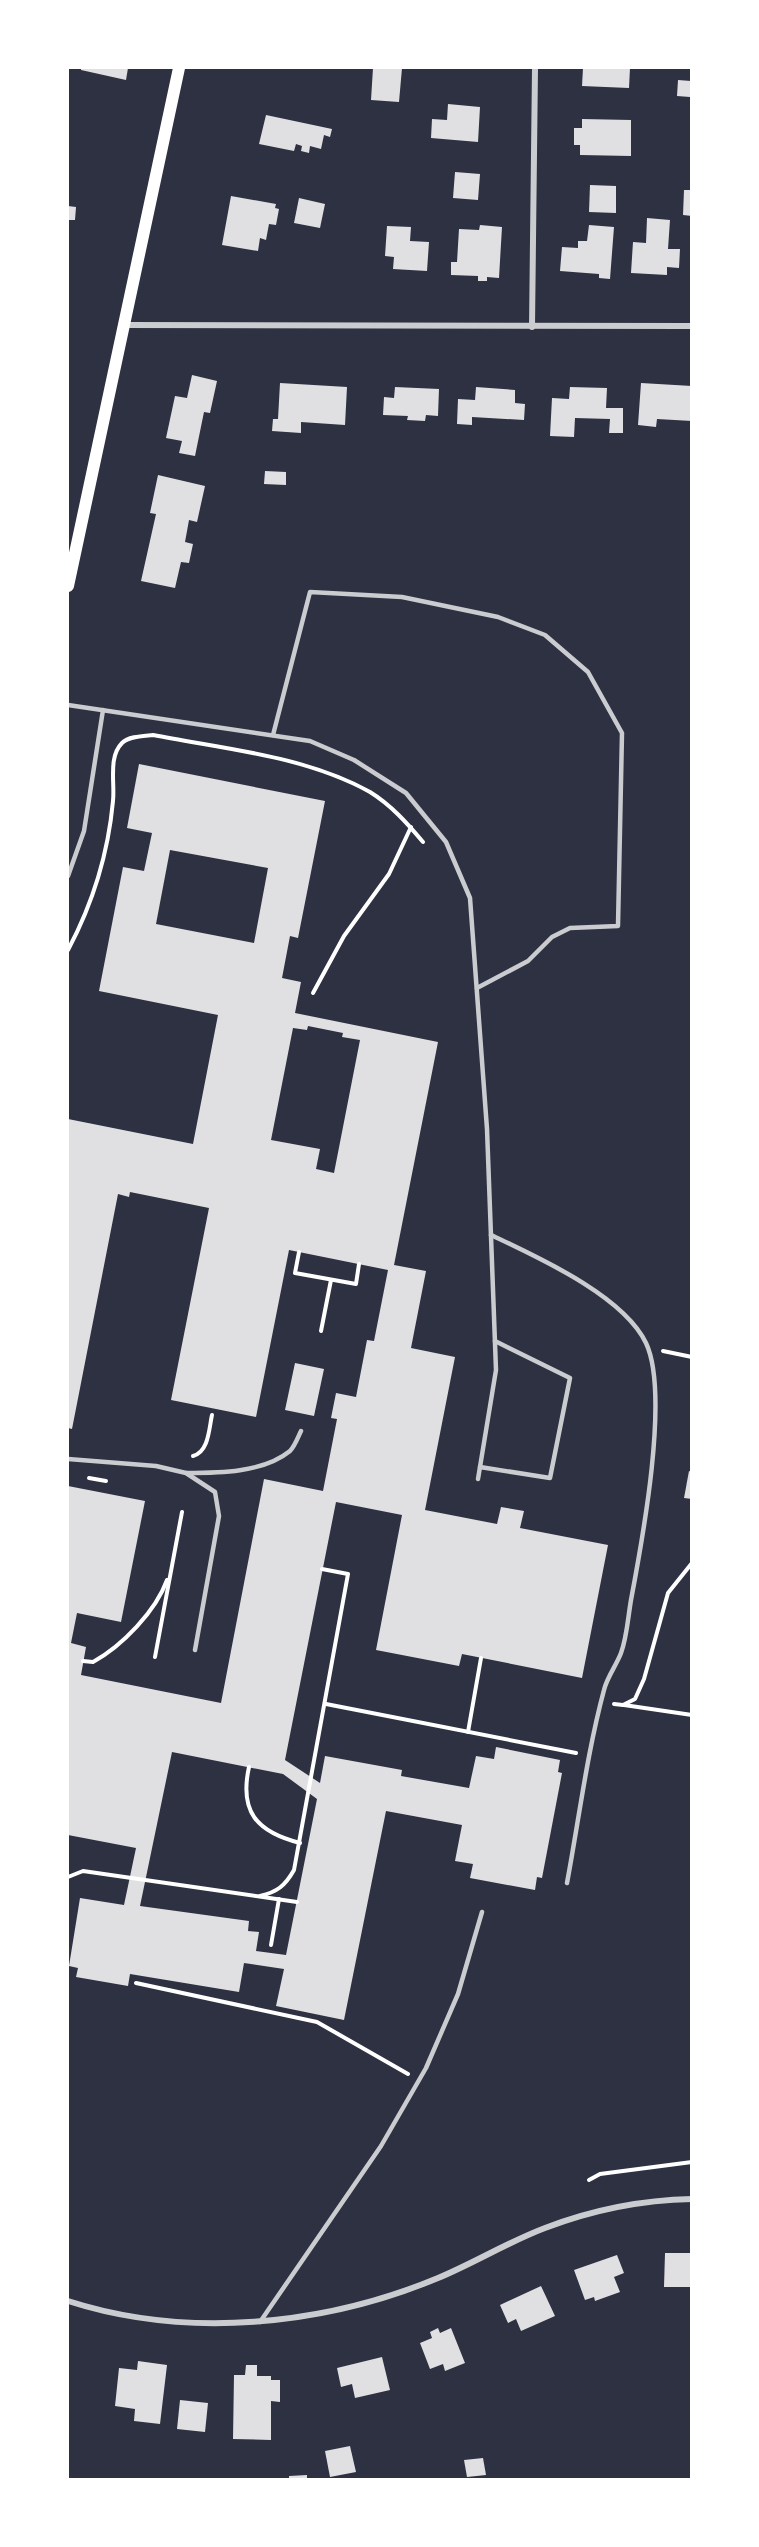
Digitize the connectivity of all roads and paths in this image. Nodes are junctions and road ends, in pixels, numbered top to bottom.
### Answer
1 (179, 68) edge
2 (535, 68) edge
3 (122, 325) junction
4 (692, 326) edge
5 (532, 327) junction
6 (69, 569) edge
7 (68, 586) edge
8 (68, 705) edge
9 (103, 711) junction
10 (273, 735) junction
11 (411, 827) junction
12 (430, 849) dead end
13 (68, 876) edge
14 (68, 950) edge
15 (477, 988) junction
16 (313, 993) dead end
17 (491, 1235) junction
18 (299, 1252) dead end
19 (359, 1264) dead end
20 (331, 1280) junction
21 (321, 1332) dead end
22 (495, 1341) junction
23 (671, 1353) dead end
24 (692, 1357) edge
25 (212, 1415) dead end
26 (301, 1431) dead end
27 (188, 1458) dead end
28 (68, 1459) edge
29 (480, 1467) junction
30 (186, 1473) junction
31 (478, 1479) dead end
32 (182, 1512) dead end
33 (692, 1563) edge
34 (172, 1567) junction
35 (322, 1569) dead end
36 (195, 1650) dead end
37 (155, 1657) dead end
38 (481, 1658) dead end
39 (83, 1661) dead end
40 (601, 1703) junction
41 (326, 1704) junction
42 (623, 1705) junction
43 (692, 1714) edge
44 (468, 1732) junction
45 (591, 1756) junction
46 (249, 1767) dead end
47 (300, 1843) junction
48 (68, 1877) edge
49 (567, 1883) dead end
50 (260, 1896) junction
51 (279, 1899) junction
52 (297, 1902) dead end
53 (482, 1912) dead end
54 (271, 1945) dead end
55 (136, 1983) dead end
56 (419, 2080) junction
57 (692, 2162) edge
58 (589, 2180) dead end
59 (692, 2199) edge
60 (68, 2301) edge
61 (260, 2322) junction

1 - 3 main road
2 - 5 street
3 - 5 street
3 - 6 main road
4 - 5 street
6 - 7 main road
8 - 9 lane
9 - 10 lane
9 - 13 lane
10 - 15 lane
10 - 15 lane
11 - 12 path
11 - 14 path
11 - 16 path
15 - 17 lane
17 - 22 lane
17 - 40 lane
18 - 20 path
19 - 20 path
20 - 21 path
22 - 29 lane
22 - 29 lane
23 - 24 path
25 - 27 path
26 - 30 lane
28 - 30 lane
29 - 31 lane
30 - 36 lane
32 - 34 path
33 - 42 path
34 - 37 path
34 - 39 path
35 - 41 path
38 - 44 path
40 - 42 path
40 - 45 lane
41 - 44 path
41 - 47 path
42 - 43 path
44 - 45 path
45 - 49 lane
46 - 47 path
47 - 50 path
48 - 50 path
50 - 51 path
51 - 52 path
51 - 54 path
53 - 56 lane
55 - 56 path
56 - 61 lane
57 - 58 path
59 - 61 street
60 - 61 street

